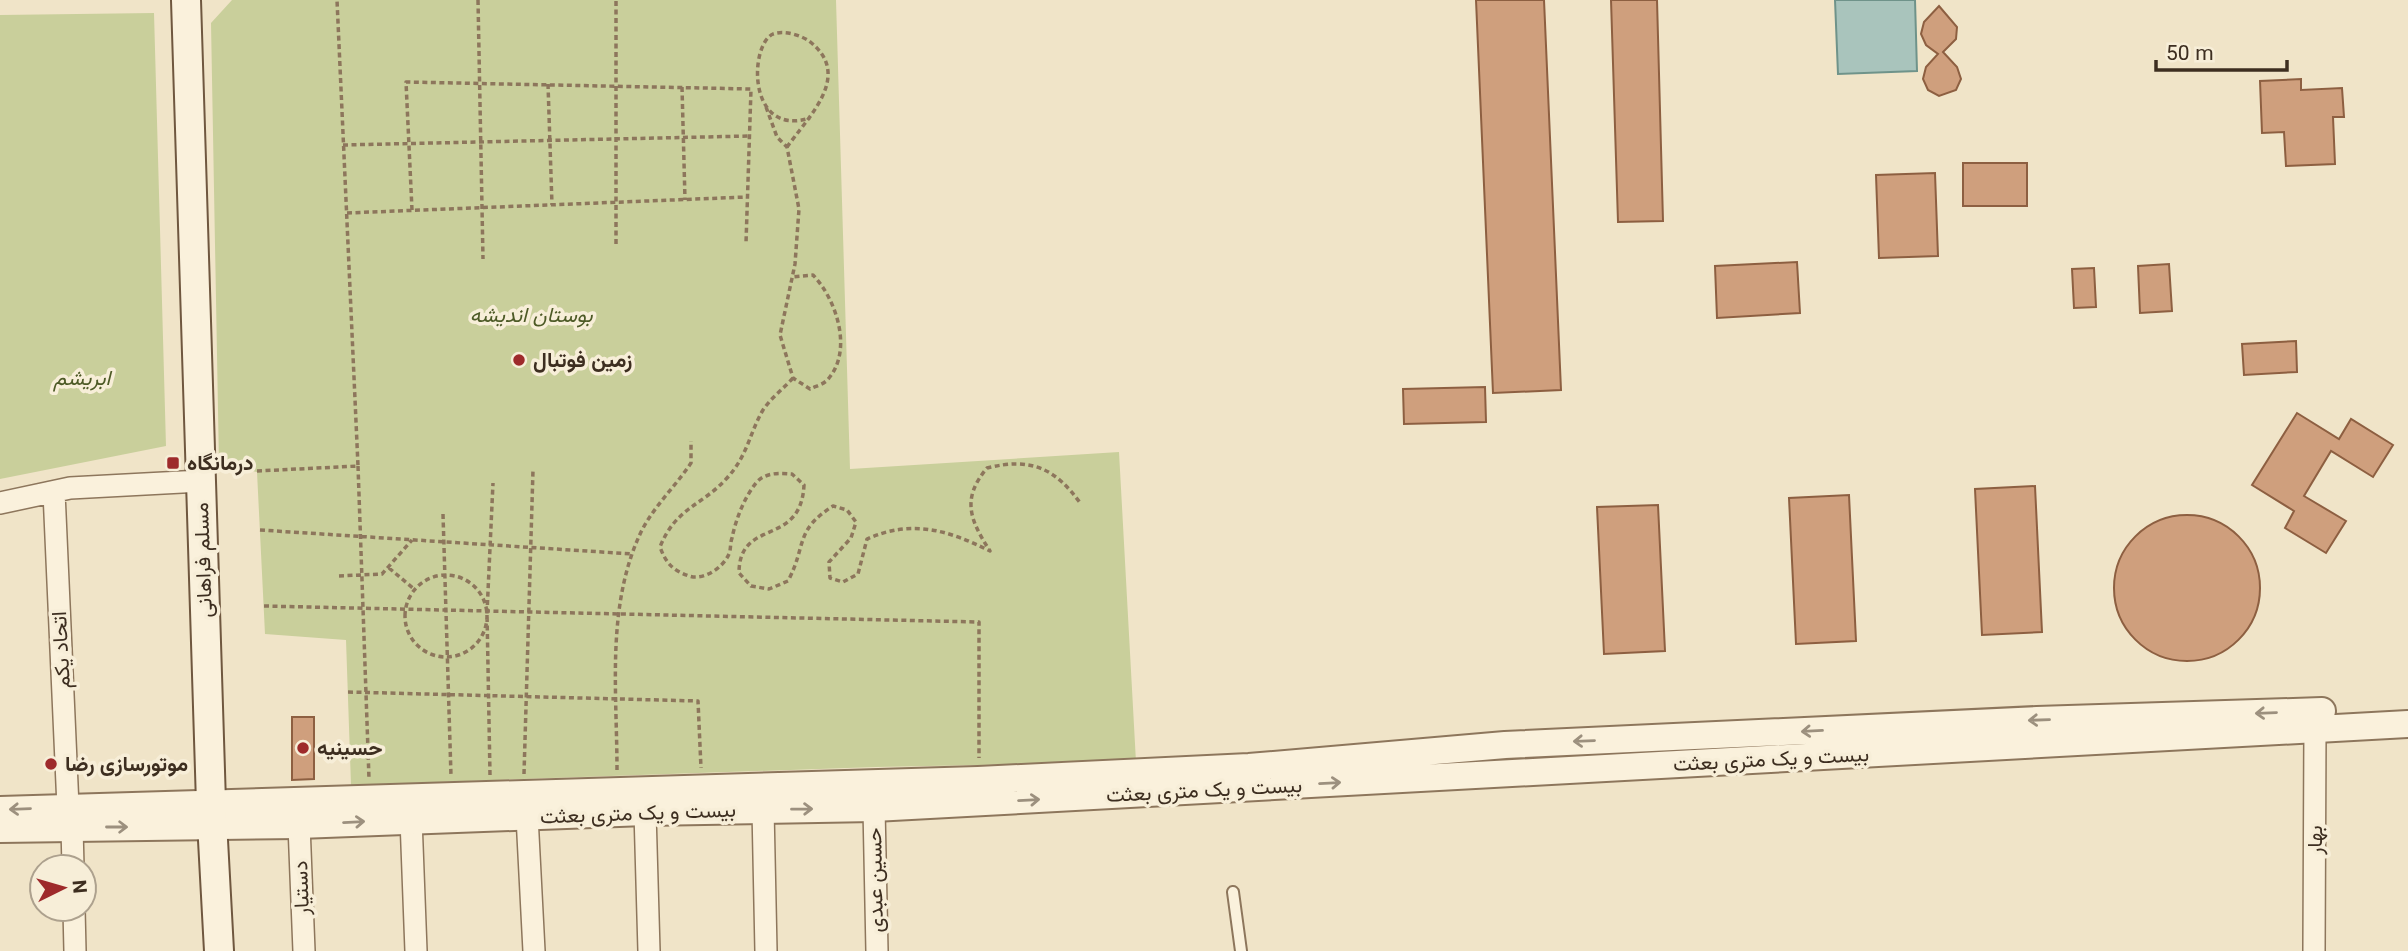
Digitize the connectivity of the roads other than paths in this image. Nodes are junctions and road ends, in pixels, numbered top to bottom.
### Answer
1 (186, 0) edge
2 (201, 481) junction
3 (54, 492) junction
4 (0, 503) edge
5 (2408, 709) edge
6 (2408, 724) edge
7 (2315, 729) junction
8 (526, 805) junction
9 (874, 808) junction
10 (763, 809) junction
11 (0, 810) edge
12 (645, 812) junction
13 (211, 815) junction
14 (70, 817) junction
15 (411, 819) junction
16 (299, 825) junction
17 (0, 829) edge
18 (72, 853) edge
19 (1233, 892) dead end
20 (74, 923) edge
21 (75, 951) edge
22 (219, 951) edge
23 (304, 951) edge
24 (416, 951) edge
25 (534, 951) edge
26 (649, 951) edge
27 (766, 951) edge
28 (877, 951) edge
29 (1241, 951) edge
30 (2314, 951) edge

1 - 2 main road, مسلم فراهانی
2 - 3 street
2 - 13 main road, مسلم فراهانی
3 - 4 street
3 - 14 street, اتحاد یکم
5 -> 8 street, بیست و یک متری بعثت
6 - 7 street, بیست و یک متری بعثت
9 -> 7 street, بیست و یک متری بعثت
7 - 30 street, بهار
8 - 12 street, بیست و یک متری بعثت
8 - 13 street, بیست و یک متری بعثت
8 - 15 street, بیست و یک متری بعثت
8 - 25 street
10 -> 9 street, بیست و یک متری بعثت
9 - 28 street, حسین عبدی
10 - 12 street, بیست و یک متری بعثت
10 - 27 street
14 -> 11 street, بیست و یک متری بعثت
12 - 26 street
13 - 14 street, بیست و یک متری بعثت
13 - 16 street, بیست و یک متری بعثت
13 - 22 main road, مسلم فراهانی
14 - 17 street, بیست و یک متری بعثت
14 - 18 street, اتحاد یکم
16 -> 15 street, بیست و یک متری بعثت
15 - 24 street
16 - 23 street, دستیار
19 - 29 lane
20 - 21 street

